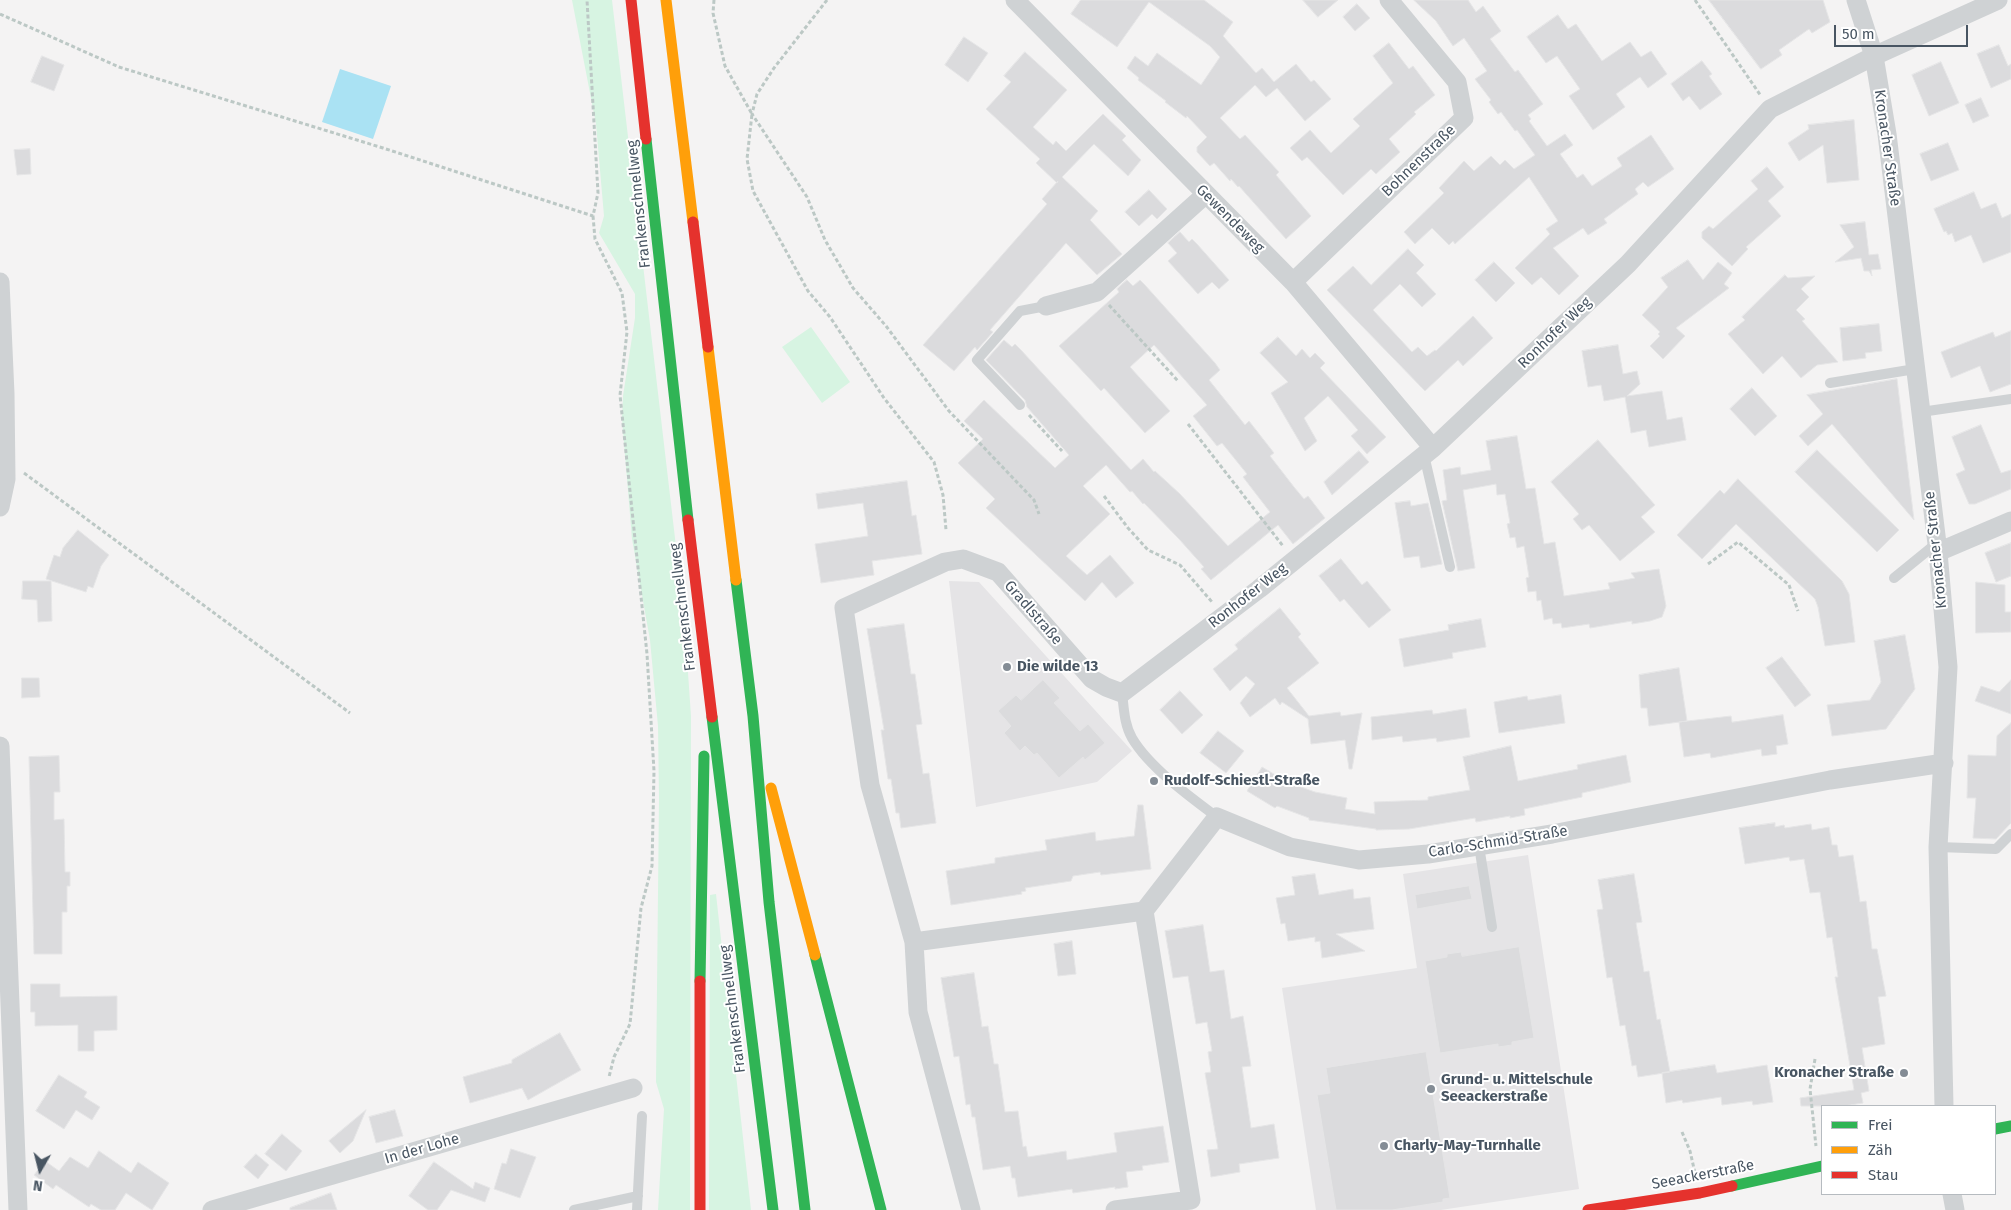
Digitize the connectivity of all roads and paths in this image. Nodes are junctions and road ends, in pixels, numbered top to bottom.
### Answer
1 (587, 0) edge
2 (631, 0) edge
3 (666, 0) edge
4 (714, 0) edge
5 (827, 0) edge
6 (1015, 0) edge
7 (1389, 0) edge
8 (1695, 0) edge
9 (1856, 0) edge
10 (1998, 0) edge
11 (0, 14) edge
12 (1874, 56) junction
13 (1770, 109) junction
14 (752, 114) junction
15 (1206, 194) junction
16 (593, 216) junction
17 (0, 282) edge
18 (1293, 282) junction
19 (1097, 292) junction
20 (1046, 306) joint
21 (1916, 369) junction
22 (1178, 381) dead end
23 (1830, 383) dead end
24 (2011, 399) edge
25 (1020, 405) joint
26 (1921, 412) junction
27 (1188, 424) dead end
28 (1062, 451) dead end
29 (1429, 451) junction
30 (6, 459) junction
31 (1104, 496) dead end
32 (0, 507) edge
33 (1039, 514) dead end
34 (2011, 521) edge
35 (946, 530) dead end
36 (1938, 548) junction
37 (1294, 560) junction
38 (1708, 564) dead end
39 (1450, 567) dead end
40 (1894, 578) dead end
41 (1798, 611) dead end
42 (1224, 615) junction
43 (706, 672) junction
44 (1122, 693) junction
45 (350, 713) dead end
46 (753, 716) junction
47 (0, 746) edge
48 (1944, 763) junction
49 (1217, 817) junction
50 (2011, 834) edge
51 (1479, 846) junction
52 (1938, 847) junction
53 (1144, 911) junction
54 (1492, 927) dead end
55 (914, 942) junction
56 (1815, 1060) dead end
57 (633, 1088) dead end
58 (604, 1096) junction
59 (1944, 1105) edge
60 (642, 1116) dead end
61 (2011, 1126) edge
62 (1996, 1129) edge
63 (1682, 1132) dead end
64 (1820, 1166) edge
65 (1700, 1193) junction
66 (1952, 1195) edge
67 (638, 1196) junction
68 (223, 1208) edge
69 (18, 1210) edge
70 (574, 1210) edge
71 (637, 1210) edge
72 (700, 1210) edge
73 (773, 1210) edge
74 (805, 1210) edge
75 (881, 1210) edge
76 (971, 1210) edge
77 (1115, 1210) edge
78 (1588, 1210) edge
79 (1955, 1210) edge

1 - 16 path
2 - 43 main road, Frankenschnellweg
3 - 46 main road
4 - 14 path
5 - 14 path
6 - 15 street, Gewendeweg
7 - 18 street, Bohnenstraße
8 - 13 path
9 - 12 street, Kronacher Straße
10 - 12 street, Ronhofer Weg
11 - 16 path
12 - 13 street, Ronhofer Weg
12 - 21 street, Kronacher Straße
13 - 29 street, Ronhofer Weg
14 - 33 path
14 - 35 path
15 - 18 street, Gewendeweg
15 - 19 street
16 - 58 path
17 - 30 street
18 - 29 street, Gewendeweg
19 - 20 street
19 - 22 path
20 - 25 lane
21 - 23 lane
21 - 26 street, Kronacher Straße
24 - 26 lane
25 - 28 path
26 - 36 street, Kronacher Straße
27 - 37 path
29 - 37 street, Ronhofer Weg
29 - 39 lane
30 - 32 street
30 - 45 path
31 - 42 path
34 - 36 street
36 - 40 lane
36 - 48 street, Kronacher Straße
37 - 42 street, Ronhofer Weg
38 - 41 path
42 - 44 street, Ronhofer Weg
43 - 72 main road
43 - 73 main road, Frankenschnellweg
44 - 49 lane, Carlo-Schmid-Straße
44 - 55 street, Gradlstraße
46 - 74 main road
46 - 75 main road
47 - 69 street
48 - 51 street, Carlo-Schmid-Straße
48 - 52 street, Kronacher Straße
49 - 51 street, Carlo-Schmid-Straße
49 - 53 street
50 - 52 lane
51 - 54 lane
52 - 59 street, Kronacher Straße
53 - 55 street
53 - 77 street
55 - 76 street
56 - 64 path
57 - 58 street, In der Lohe
58 - 68 street, In der Lohe
60 - 67 lane
61 - 62 main road
63 - 65 path
64 - 65 main road, Seeackerstraße
65 - 78 main road, Seeackerstraße
66 - 79 street
67 - 70 lane
67 - 71 lane

